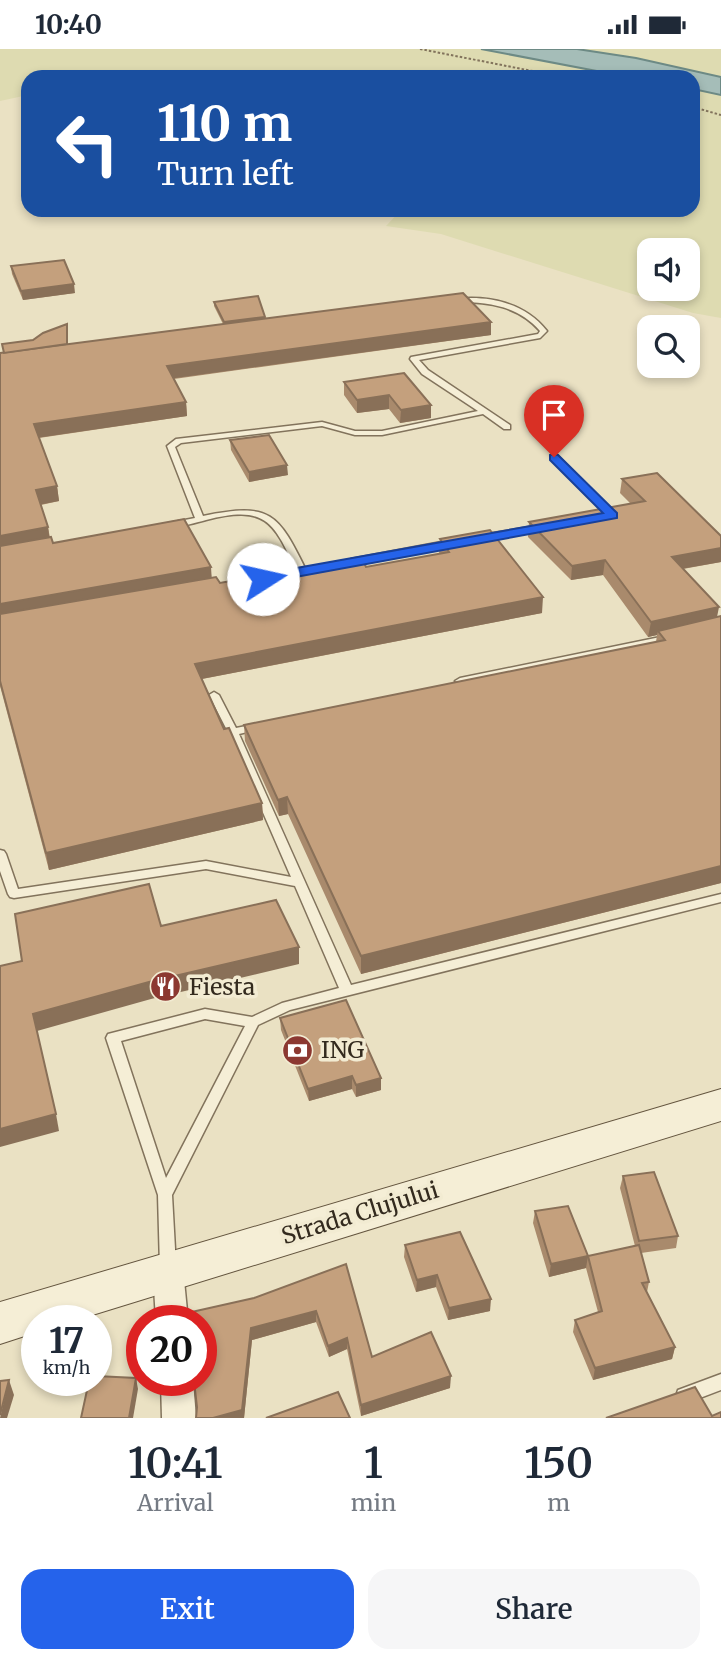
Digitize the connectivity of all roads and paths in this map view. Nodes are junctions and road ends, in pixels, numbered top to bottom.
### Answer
1 (420, 49) edge
2 (527, 70) edge
3 (700, 109) edge
4 (721, 115) edge
5 (453, 300) edge
6 (484, 412) junction
7 (507, 427) dead end
8 (554, 457) dead end
9 (598, 519) edge
10 (200, 520) junction
11 (558, 526) edge
12 (160, 527) edge
13 (343, 564) edge
14 (316, 569) edge
15 (302, 572) junction
16 (290, 574) edge
17 (680, 636) edge
18 (448, 684) edge
19 (214, 695) dead end
20 (274, 723) edge
21 (233, 732) junction
22 (0, 854) edge
23 (300, 883) junction
24 (14, 894) junction
25 (0, 895) edge
26 (721, 898) edge
27 (347, 991) junction
28 (253, 1022) junction
29 (721, 1105) edge
30 (166, 1195) junction
31 (168, 1270) junction
32 (171, 1305) edge
33 (0, 1323) edge
34 (721, 1382) edge
35 (178, 1396) edge
36 (672, 1400) edge
37 (179, 1418) edge

1 - 2 path
3 - 4 path
5 - 6 lane
6 - 7 lane
6 - 10 lane
8 - 9 lane
10 - 12 lane
10 - 15 lane
11 - 13 lane
14 - 15 lane
15 - 16 lane
17 - 18 lane
19 - 21 lane
20 - 21 lane
21 - 23 lane
22 - 24 lane
23 - 24 lane
23 - 27 lane
24 - 25 lane
26 - 27 lane
27 - 28 lane
28 - 30 lane
28 - 30 lane
29 - 31 main road, Strada Clujului
30 - 31 lane
31 - 32 street
31 - 33 main road, Strada Clujului
34 - 36 lane
35 - 37 street

